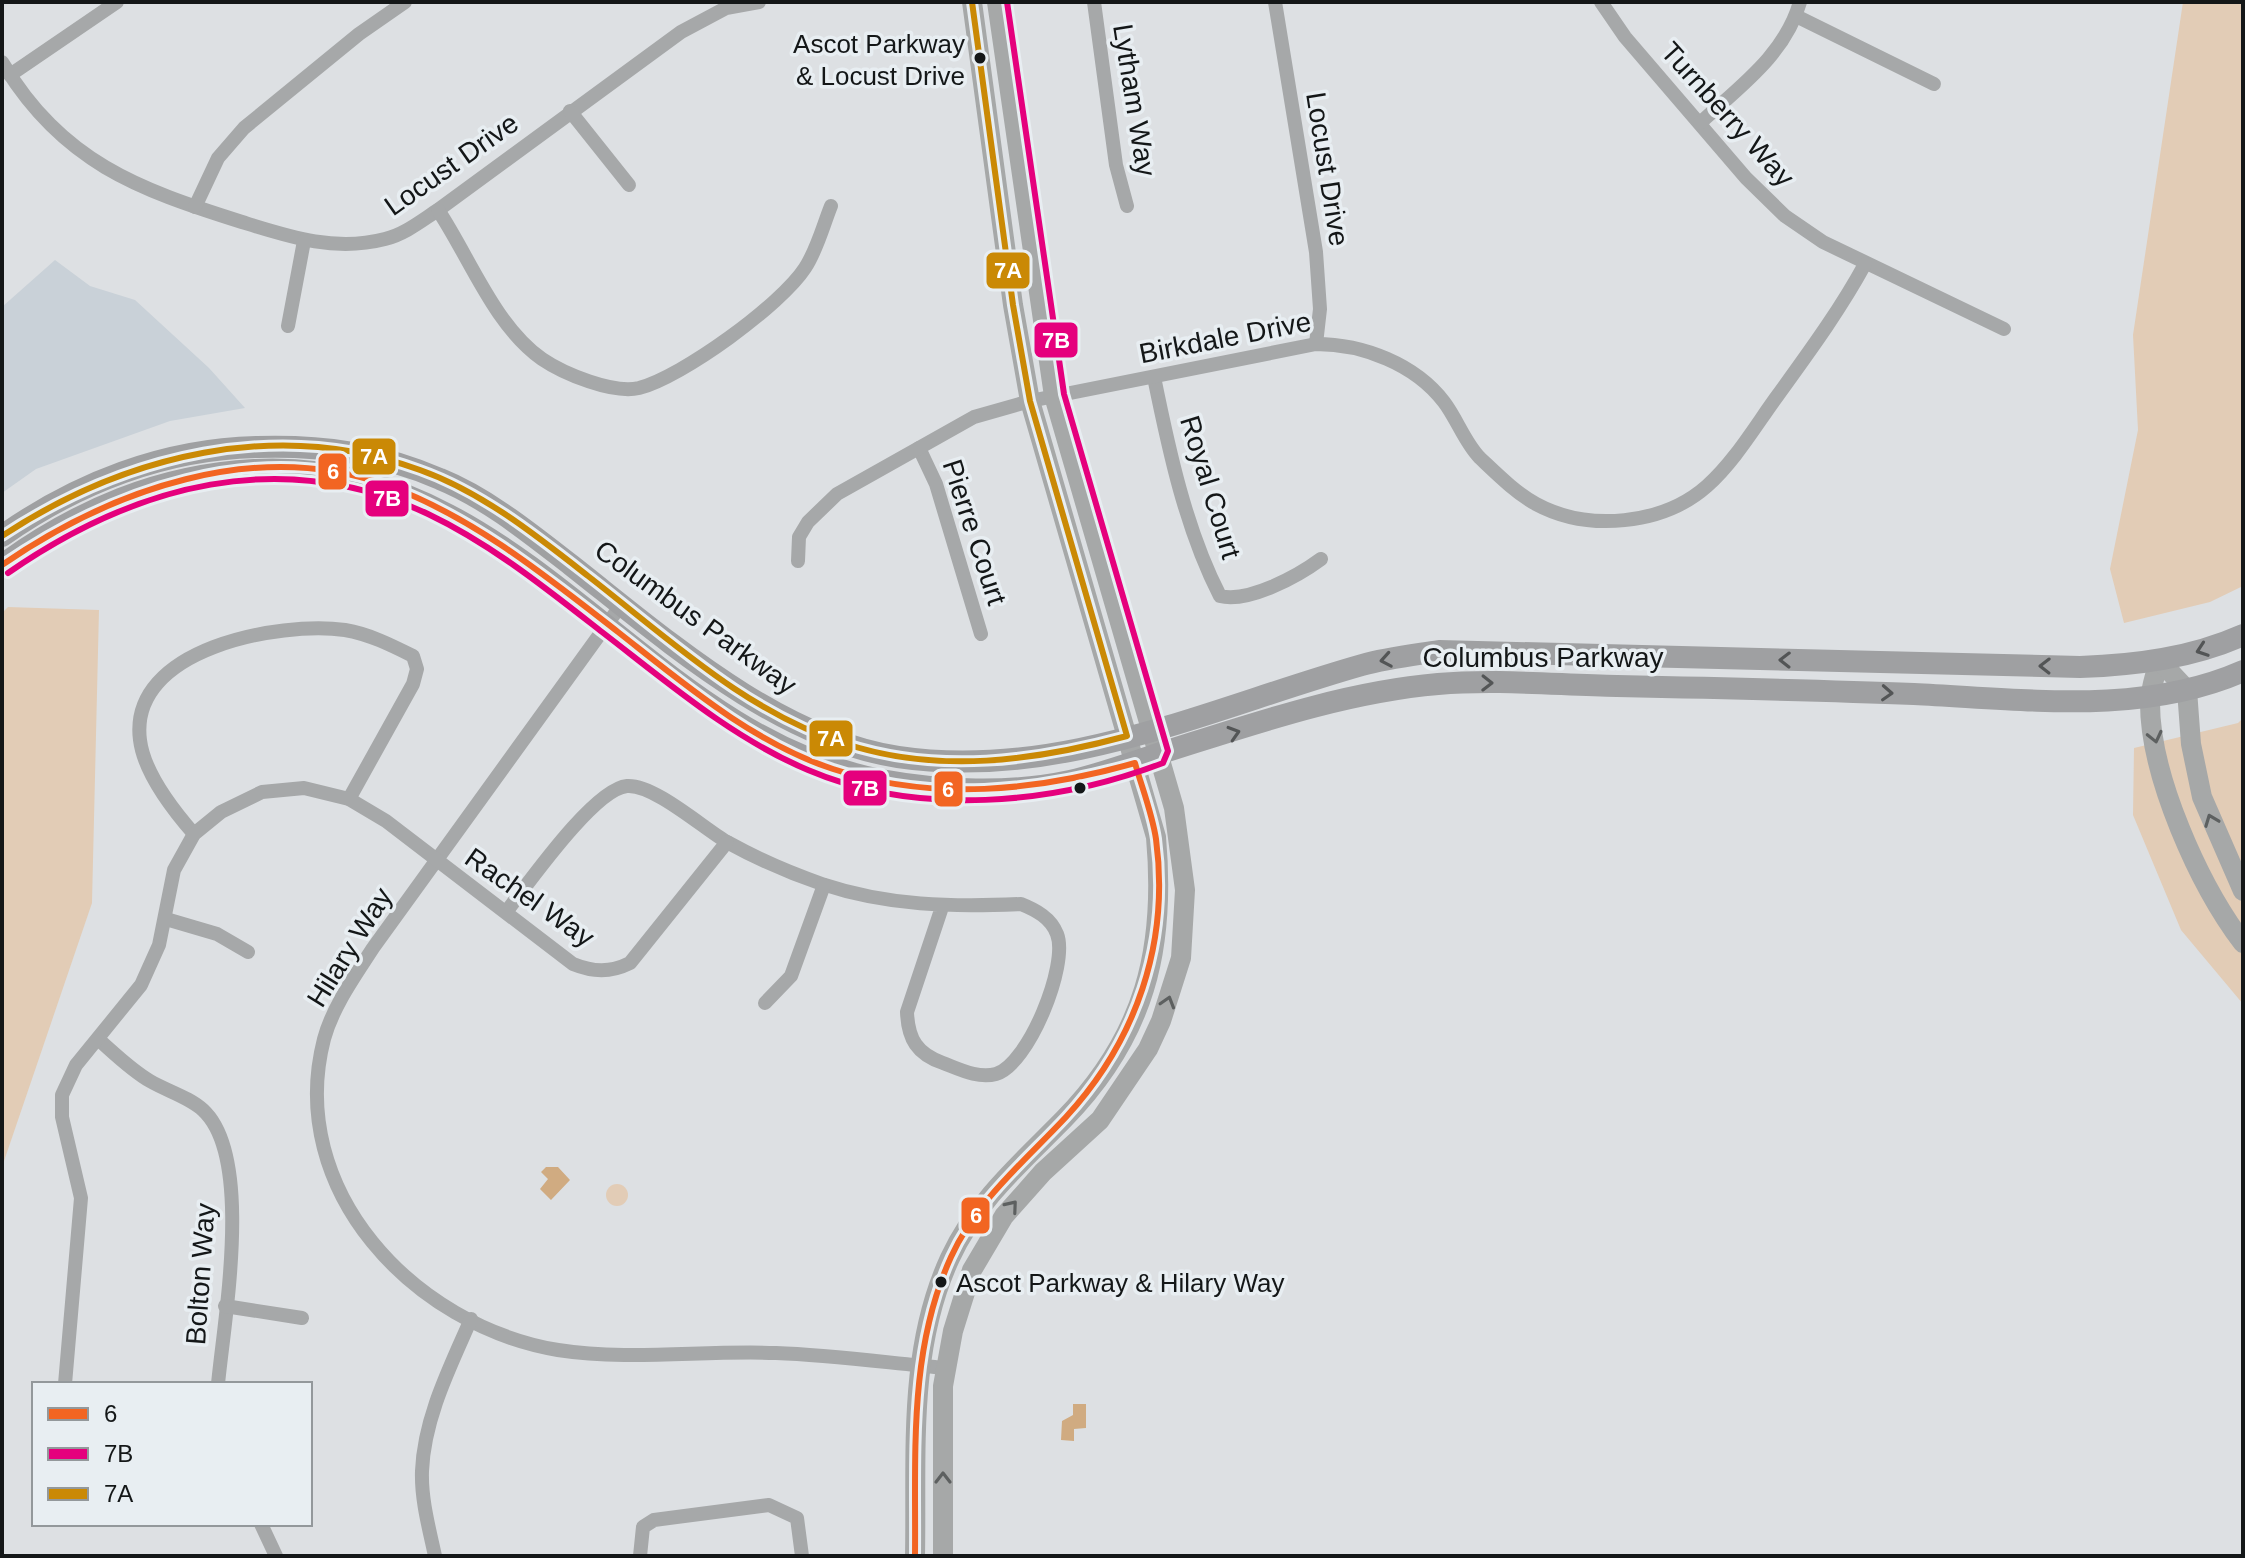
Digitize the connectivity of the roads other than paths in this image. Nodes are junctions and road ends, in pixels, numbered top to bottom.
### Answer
1 (117, 2) edge
2 (405, 2) edge
3 (759, 2) edge
4 (972, 2) edge
5 (997, 2) edge
6 (1094, 2) edge
7 (1275, 2) edge
8 (1601, 2) edge
9 (1798, 9) edge
10 (6, 68) edge
11 (1934, 84) dead end
12 (570, 111) junction
13 (1700, 123) junction
14 (629, 185) dead end
15 (831, 206) dead end
16 (1127, 206) dead end
17 (195, 207) junction
18 (438, 210) junction
19 (304, 241) junction
20 (1865, 264) junction
21 (288, 326) dead end
22 (2004, 329) dead end
23 (1316, 344) junction
24 (1154, 377) junction
25 (1054, 396) junction
26 (1030, 401) junction
27 (919, 448) junction
28 (2, 536) edge
29 (1321, 559) dead end
30 (798, 561) dead end
31 (2, 565) edge
32 (621, 605) junction
33 (606, 626) junction
34 (981, 634) dead end
35 (2243, 635) edge
36 (2159, 660) junction
37 (2243, 671) edge
38 (2187, 690) junction
39 (2150, 699) junction
40 (1152, 730) junction
41 (1127, 736) junction
42 (1158, 754) junction
43 (1135, 763) junction
44 (349, 799) junction
45 (194, 834) junction
46 (727, 842) junction
47 (437, 863) junction
48 (824, 885) junction
49 (2243, 891) edge
50 (942, 907) junction
51 (506, 912) junction
52 (166, 919) junction
53 (2243, 943) edge
54 (248, 952) dead end
55 (765, 1003) dead end
56 (98, 1039) junction
57 (225, 1306) junction
58 (302, 1318) dead end
59 (471, 1319) junction
60 (919, 1365) junction
61 (945, 1368) junction
62 (65, 1382) edge
63 (218, 1382) edge
64 (262, 1526) edge
65 (276, 1556) edge
66 (435, 1556) edge
67 (640, 1556) edge
68 (802, 1556) edge
69 (915, 1556) edge
70 (943, 1556) edge

1 - 10 street
2 - 17 street
3 - 12 street, Locust Drive
4 - 26 main road
5 - 25 main road
6 - 16 street, Lytham Way
7 - 23 street, Locust Drive
8 - 13 street, Turnberry Way
9 - 11 street
9 - 13 street
10 - 17 street, Locust Drive
12 - 14 street
12 - 18 street, Locust Drive
13 - 20 street, Turnberry Way
15 - 18 street
17 - 19 street, Locust Drive
18 - 19 street, Locust Drive
19 - 21 street
20 - 22 street, Turnberry Way
20 - 23 street, Birkdale Drive
23 - 24 street, Birkdale Drive
24 - 25 street, Birkdale Drive
24 - 29 street, Royal Court
25 - 26 street, Birkdale Drive
25 - 40 main road
26 - 27 street, Birkdale Drive
26 - 41 main road
27 - 30 street, Birkdale Drive
27 - 34 street, Pierre Court
28 - 32 main road, Columbus Parkway
31 - 33 main road, Columbus Parkway
32 - 33 street, Hilary Way
32 - 41 main road, Columbus Parkway
33 - 43 main road, Columbus Parkway
33 - 47 street, Hilary Way
35 -> 36 main road, Columbus Parkway
36 - 38 main road
36 - 39 main road
36 -> 40 main road, Columbus Parkway
37 - 38 main road, Columbus Parkway
38 - 39 main road, Columbus Parkway
49 -> 38 main road
42 -> 39 main road, Columbus Parkway
39 -> 53 main road
40 - 41 main road, Columbus Parkway
40 - 42 main road
41 - 43 main road
42 - 43 main road, Columbus Parkway
61 -> 42 main road
43 - 60 main road
44 - 45 street, Rachel Way
44 - 45 street
44 - 47 street, Rachel Way
45 - 52 street
46 - 48 street
46 - 51 street
46 - 51 street, Rachel Way
47 - 51 street, Rachel Way
47 - 59 street, Hilary Way
48 - 50 street
48 - 55 street
50 - 50 street
52 - 54 street
52 - 56 street
56 - 57 street, Bolton Way
56 - 62 street
57 - 58 street
57 - 63 street, Bolton Way
59 - 60 street, Hilary Way
59 - 66 street
60 - 61 street, Hilary Way
60 - 69 main road
70 -> 61 main road
64 - 65 street
67 - 68 street

